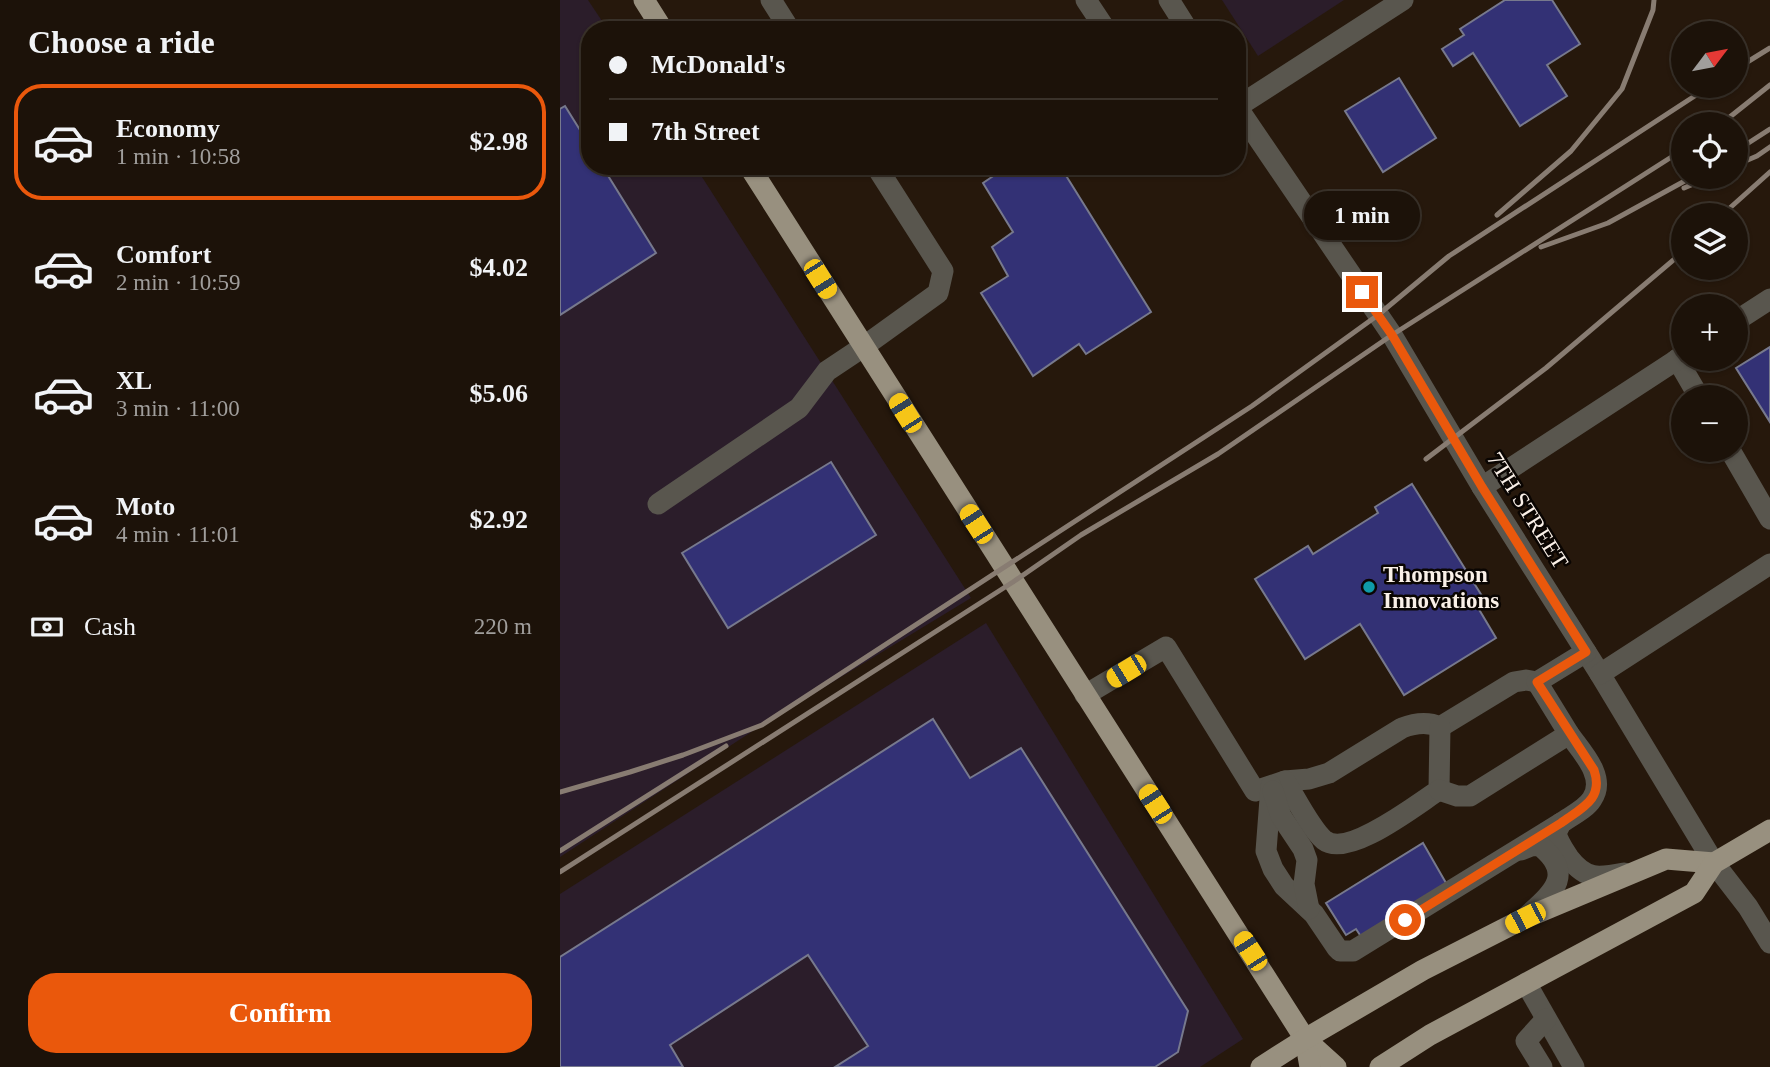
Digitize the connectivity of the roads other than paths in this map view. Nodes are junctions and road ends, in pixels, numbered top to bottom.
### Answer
1 (644, 0) edge
2 (771, 0) edge
3 (1086, 0) edge
4 (1169, 0) edge
5 (1403, 0) edge
6 (657, 21) edge
7 (784, 21) edge
8 (1099, 21) edge
9 (1182, 21) edge
10 (1246, 101) edge
11 (1246, 120) edge
12 (755, 175) edge
13 (882, 175) edge
14 (1770, 299) edge
15 (1748, 313) edge
16 (863, 347) junction
17 (1671, 364) edge
18 (1737, 462) edge
19 (1482, 487) junction
20 (658, 504) dead end
21 (1770, 519) edge
22 (1770, 564) edge
23 (1586, 652) junction
24 (1601, 674) junction
25 (1537, 682) junction
26 (1085, 695) junction
27 (1440, 727) junction
28 (1569, 733) junction
29 (1278, 784) junction
30 (1439, 790) junction
31 (1561, 823) junction
32 (1770, 830) edge
33 (1516, 852) junction
34 (1714, 863) junction
35 (1643, 869) junction
36 (1309, 909) junction
37 (1525, 918) junction
38 (1770, 943) edge
39 (1526, 983) junction
40 (1546, 1019) junction
41 (1305, 1039) junction
42 (1261, 1067) edge
43 (1310, 1067) edge
44 (1336, 1067) edge
45 (1380, 1067) edge
46 (1542, 1067) edge
47 (1574, 1067) edge

1 - 6 main road
2 - 7 street
3 - 8 street
4 - 9 street
5 - 10 street
11 - 19 street, 7TH STREET
12 - 16 main road
13 - 16 street
14 - 15 street
16 - 20 street
16 - 26 main road
17 - 19 street
18 - 21 street
19 - 23 street, 7TH STREET
22 - 24 street
23 - 24 street, 7TH STREET
23 - 25 street
24 - 34 street, 7TH STREET
25 - 27 street
25 - 28 street
26 - 29 street
26 - 41 main road
27 - 29 street
27 - 30 street
28 - 30 street
28 - 31 street
29 - 30 street
29 - 36 street
29 - 36 street
31 - 33 street
31 - 35 street
32 - 34 main road
33 - 36 street
33 - 37 street
34 - 35 main road
34 - 38 street, 7TH STREET
34 - 39 main road
35 - 37 main road
37 - 41 main road
39 - 40 street
39 - 45 main road
40 - 46 street
40 - 47 street
41 - 42 main road
41 - 43 main road
41 - 44 main road

